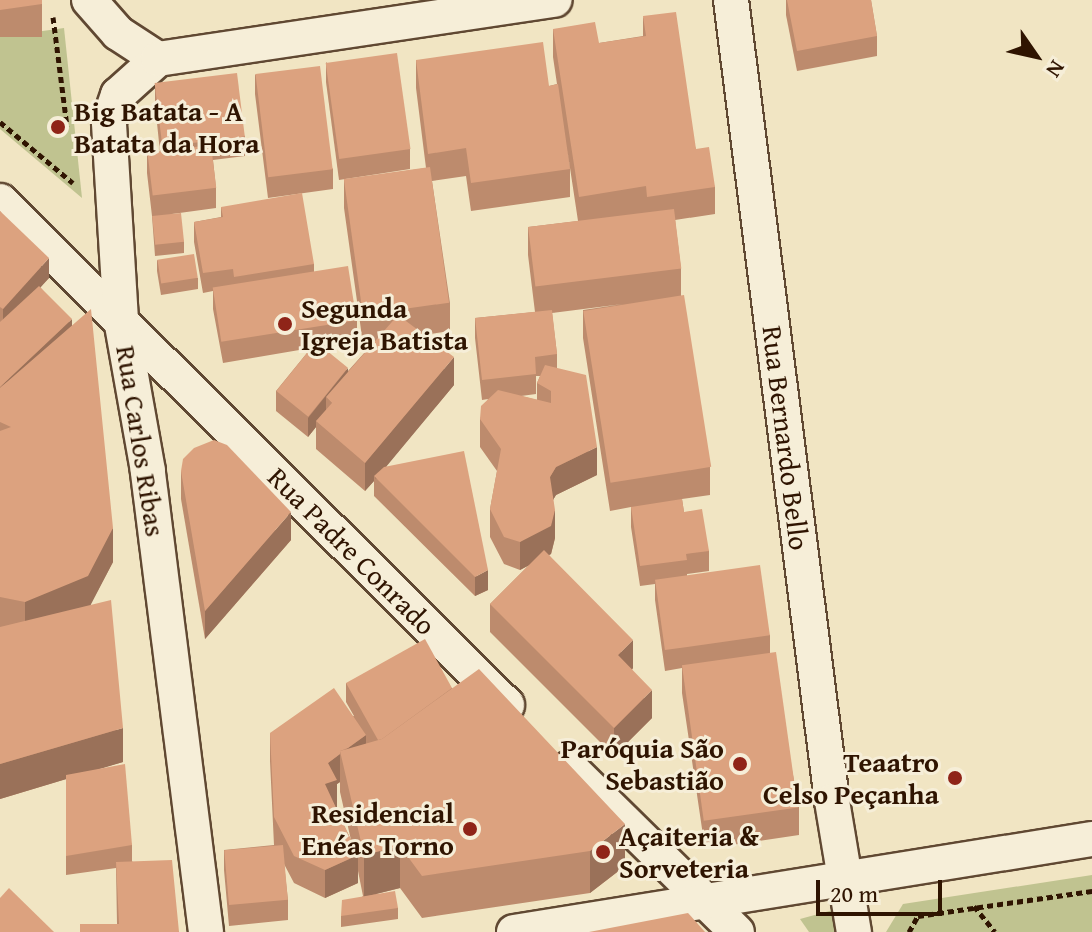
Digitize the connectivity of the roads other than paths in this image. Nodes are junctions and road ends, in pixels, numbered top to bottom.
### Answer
1 (89, 0) edge
2 (555, 0) edge
3 (731, 0) edge
4 (158, 59) junction
5 (0, 201) edge
6 (121, 320) junction
7 (1092, 839) edge
8 (845, 876) junction
9 (705, 900) junction
10 (206, 932) edge
11 (514, 932) edge
12 (737, 932) edge
13 (854, 932) edge

1 - 4 street
2 - 4 street
3 - 8 street, Rua Bernardo Bello
4 - 6 street, Rua Carlos Ribas
5 - 6 street, Rua Padre Conrado
6 - 9 street, Rua Padre Conrado
6 - 10 street, Rua Carlos Ribas
7 - 8 street
8 - 9 street
8 - 13 street, Rua Bernardo Bello
9 - 11 street
9 - 12 street, Rua Padre Conrado

